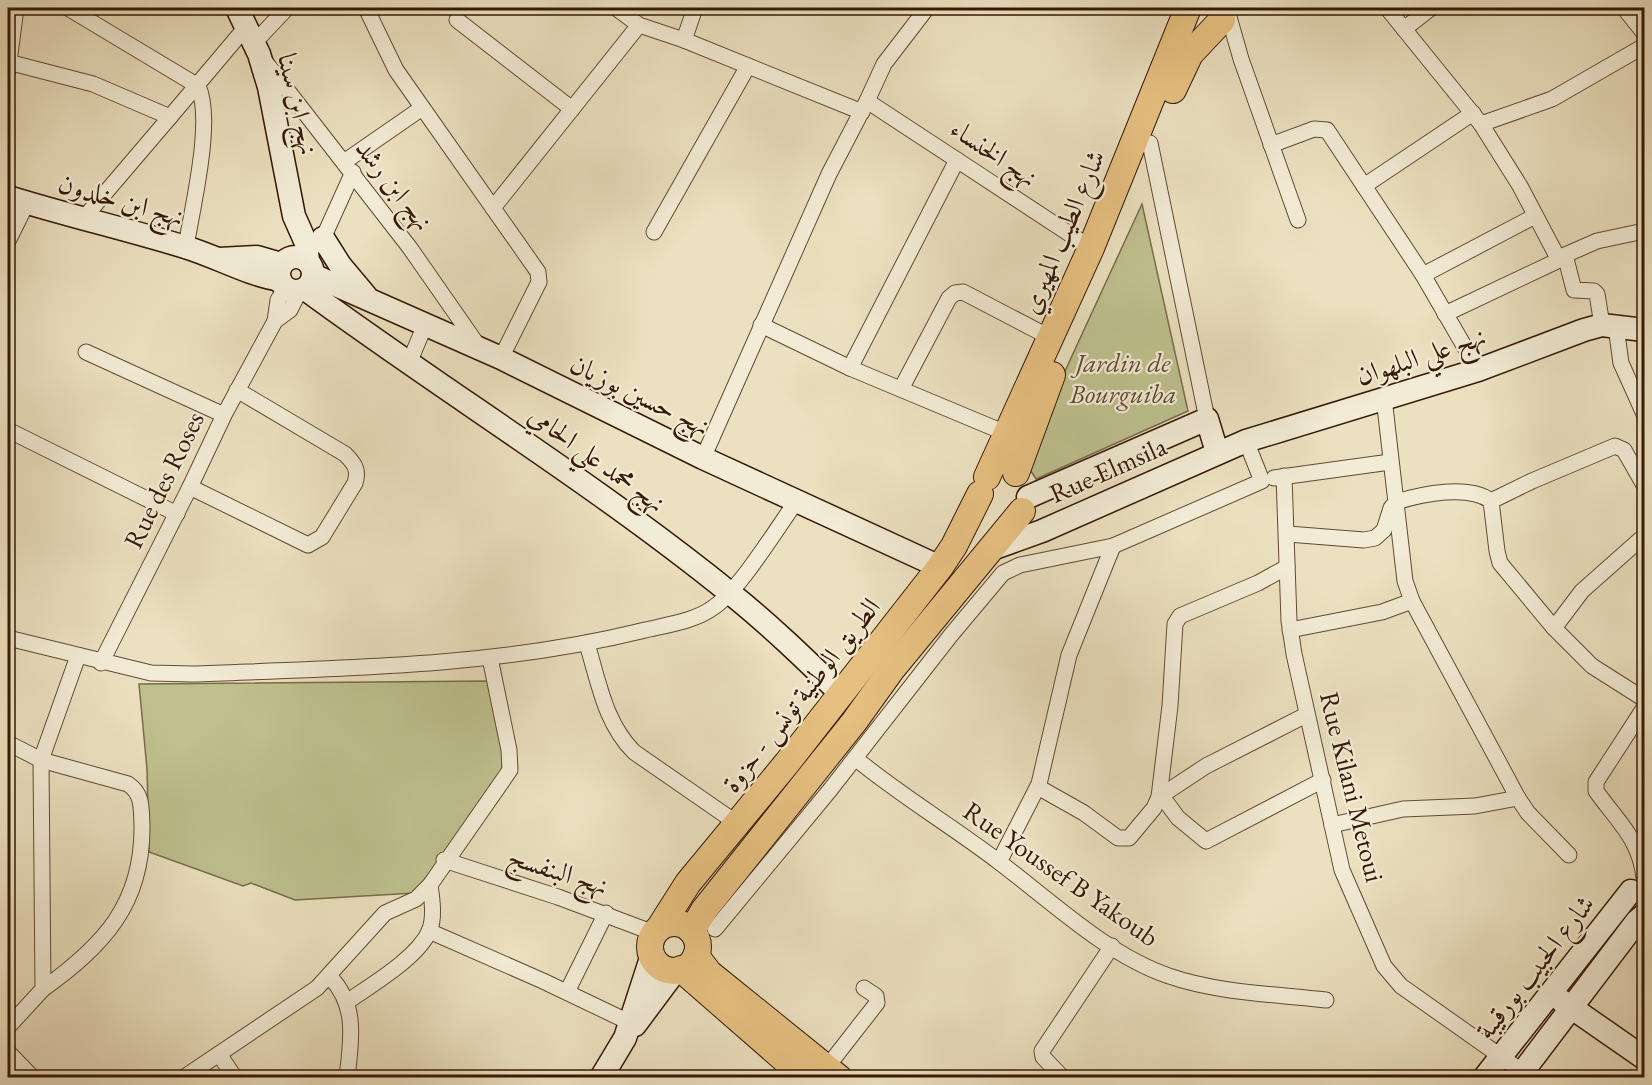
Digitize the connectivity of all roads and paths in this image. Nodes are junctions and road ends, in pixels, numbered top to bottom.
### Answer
1 (16, 8) edge
2 (68, 8) edge
3 (287, 8) edge
4 (366, 8) edge
5 (616, 8) edge
6 (696, 8) edge
7 (927, 8) edge
8 (1188, 8) edge
9 (1195, 8) edge
10 (1387, 8) edge
11 (1431, 8) edge
12 (1624, 8) edge
13 (1232, 13) edge
14 (457, 20) dead end
15 (639, 25) junction
16 (1404, 29) junction
17 (249, 33) edge
18 (1644, 33) edge
19 (684, 40) junction
20 (1644, 46) edge
21 (8, 65) edge
22 (748, 66) junction
23 (198, 86) junction
24 (865, 107) junction
25 (422, 108) junction
26 (572, 109) junction
27 (170, 117) junction
28 (1477, 118) junction
29 (1150, 143) junction
30 (1271, 145) junction
31 (957, 160) junction
32 (348, 167) junction
33 (1364, 186) junction
34 (17, 200) edge
35 (493, 208) junction
36 (1535, 216) junction
37 (83, 219) junction
38 (1298, 220) dead end
39 (1644, 231) edge
40 (654, 232) dead end
41 (323, 238) junction
42 (8, 241) edge
43 (186, 247) junction
44 (1091, 248) junction
45 (1562, 258) junction
46 (297, 274) junction
47 (1423, 275) junction
48 (369, 299) junction
49 (1445, 314) junction
50 (425, 325) junction
51 (761, 325) junction
52 (1609, 326) junction
53 (1644, 330) edge
54 (1051, 338) junction
55 (86, 352) dead end
56 (491, 354) junction
57 (409, 363) junction
58 (850, 368) junction
59 (1478, 370) junction
60 (901, 389) junction
61 (237, 390) junction
62 (1384, 398) junction
63 (1644, 414) edge
64 (224, 415) junction
65 (1207, 419) junction
66 (8, 430) edge
67 (1008, 434) junction
68 (1246, 441) junction
69 (1217, 452) junction
70 (703, 458) junction
71 (1390, 462) junction
72 (1016, 472) junction
73 (1284, 476) junction
74 (1262, 481) junction
75 (1644, 485) edge
76 (983, 486) junction
77 (190, 487) junction
78 (798, 499) junction
79 (1491, 501) junction
80 (1396, 502) junction
81 (1025, 504) junction
82 (177, 514) junction
83 (1287, 534) junction
84 (1644, 536) edge
85 (1113, 546) junction
86 (989, 550) junction
87 (940, 567) junction
88 (1287, 567) junction
89 (730, 593) junction
90 (1412, 601) junction
91 (1554, 628) junction
92 (1290, 630) junction
93 (8, 638) edge
94 (587, 644) junction
95 (78, 656) junction
96 (490, 658) junction
97 (101, 663) junction
98 (841, 694) junction
99 (1644, 699) edge
100 (1644, 708) edge
101 (1306, 715) junction
102 (8, 743) edge
103 (855, 758) junction
104 (41, 760) junction
105 (1323, 780) junction
106 (1038, 787) junction
107 (1160, 796) junction
108 (1518, 798) junction
109 (738, 824) junction
110 (1332, 825) junction
111 (1569, 855) dead end
112 (444, 860) junction
113 (999, 862) junction
114 (1640, 883) edge
115 (430, 885) junction
116 (1644, 910) edge
117 (606, 913) junction
118 (1644, 915) edge
119 (703, 930) junction
120 (429, 931) junction
121 (656, 938) junction
122 (1112, 946) junction
123 (684, 965) junction
124 (330, 976) junction
125 (864, 988) dead end
126 (43, 989) junction
127 (567, 992) junction
128 (1550, 993) junction
129 (1326, 1000) dead end
130 (347, 1002) junction
131 (1572, 1009) junction
132 (8, 1027) edge
133 (630, 1028) junction
134 (8, 1052) edge
135 (219, 1054) junction
136 (1501, 1055) junction
137 (1644, 1058) edge
138 (824, 1074) edge
139 (1520, 1075) edge
140 (33, 1077) edge
141 (183, 1077) edge
142 (235, 1077) edge
143 (347, 1077) edge
144 (601, 1077) edge
145 (1063, 1077) edge
146 (1484, 1077) edge

1 - 21 street
2 - 23 street
3 - 17 street
4 - 25 street
5 - 15 street, نهج الخنساء
6 - 19 street
7 - 24 street
8 - 44 main road, شارع الطيب المهيري
9 - 13 main road
10 - 16 street
11 - 16 street
12 - 18 street
13 - 29 main road, شارع الطيب المهيري
13 - 30 street
14 - 26 street
15 - 19 street, نهج الخنساء
15 - 26 street
16 - 28 street
17 - 23 street
17 - 32 street, نهج ابن رشد
17 - 46 street, نهج ابن سينا
19 - 22 street, نهج الخنساء
20 - 28 street
21 - 27 street
22 - 24 street, نهج الخنساء
22 - 40 street
23 - 27 street
23 - 43 street
24 - 31 street, نهج الخنساء
24 - 51 street
25 - 32 street
25 - 35 street
26 - 35 street
27 - 37 street
28 - 33 street
28 - 36 street
29 - 65 street
29 - 72 main road, شارع الطيب المهيري
30 - 33 street
30 - 38 street
31 - 44 street, نهج الخنساء
31 - 58 street
32 - 41 street, Rue des Roses
32 - 56 street, نهج ابن رشد
33 - 47 street
34 - 37 street, نهج ابن خلدون
34 - 42 street
35 - 56 street
36 - 45 street
36 - 47 street
37 - 43 street, نهج ابن خلدون
39 - 45 street
41 - 46 street, Rue des Roses
41 - 48 street
43 - 46 street, نهج ابن خلدون
44 - 54 main road, شارع الطيب المهيري
45 - 49 street
45 - 52 street
46 - 48 street, نهج حسين بوزيان
46 - 57 street, نهج محمد علي الحامي
46 - 61 street, Rue des Roses
47 - 49 street
48 - 50 street, نهج حسين بوزيان
49 - 59 street
50 - 56 street, نهج حسين بوزيان
50 - 57 street
51 - 58 street
51 - 70 street
52 - 53 street, نهج علي البلهوان
52 - 59 street, نهج علي البلهوان
52 - 63 street
54 - 60 street
54 - 67 main road, شارع الطيب المهيري
55 - 64 street
56 - 70 street, نهج حسين بوزيان
57 - 89 street, نهج محمد علي الحامي
58 - 60 street
59 - 62 street, نهج علي البلهوان
60 - 67 street
61 - 64 street, Rue des Roses
61 - 77 street
62 - 68 street, نهج علي البلهوان
62 - 71 street
64 - 77 street, Rue des Roses
65 - 69 street
65 - 81 street
66 - 82 street
67 - 76 main road, شارع الطيب المهيري
68 - 69 street, نهج علي البلهوان
68 - 74 street
69 - 86 street, Rue Elmsila
70 - 78 street, نهج حسين بوزيان
71 - 73 street
71 - 80 street
72 - 76 main road
72 - 81 main road
73 - 74 street
73 - 83 street, Rue Kilani Metoui
74 - 85 street
75 - 79 street
76 - 81 main road
76 - 87 main road, الطريق الوطنية تونس - حزوة
77 - 82 street, Rue des Roses
78 - 87 street, نهج حسين بوزيان
78 - 89 street
79 - 80 street
79 - 91 street
80 - 83 street
80 - 90 street
81 - 86 main road, الطريق الوطنية تونس - حزوة
82 - 97 street, Rue des Roses
83 - 88 street, Rue Kilani Metoui
84 - 91 street
85 - 103 street
85 - 106 street
86 - 119 main road, الطريق الوطنية تونس - حزوة
87 - 98 main road, الطريق الوطنية تونس - حزوة
88 - 92 street, Rue Kilani Metoui
88 - 107 street
89 - 94 street
89 - 98 street, نهج محمد علي الحامي
90 - 92 street
90 - 108 street
91 - 99 street
92 - 101 street, Rue Kilani Metoui
93 - 95 street
94 - 96 street
94 - 109 street
95 - 97 street
95 - 104 street
96 - 97 street
96 - 112 street
98 - 109 main road, الطريق الوطنية تونس - حزوة
100 - 114 street
101 - 105 street, Rue Kilani Metoui
101 - 107 street
102 - 104 street
103 - 113 street, Rue Youssef B Yakoub
103 - 119 street
104 - 126 street
104 - 126 street
105 - 107 street
105 - 110 street, Rue Kilani Metoui
106 - 107 street
106 - 113 street
108 - 110 street
108 - 111 street
109 - 121 main road, الطريق الوطنية تونس - حزوة
110 - 136 street, Rue Kilani Metoui
112 - 115 street
112 - 117 street, نهج البنفسج
113 - 122 street, Rue Youssef B Yakoub
114 - 116 street
114 - 128 street, شارع الحبيب بورقيبة
115 - 120 street
115 - 124 street
117 - 121 street, نهج البنفسج
117 - 127 street
118 - 131 street, شارع الحبيب بورقيبة
119 - 121 main road
119 - 123 main road
120 - 127 street
120 - 130 street
121 - 123 main road
121 - 133 street
122 - 129 street, Rue Youssef B Yakoub
122 - 145 street
123 - 133 street
123 - 138 main road
124 - 130 street
124 - 135 street
125 - 138 street
126 - 132 street
127 - 133 street
128 - 131 street
128 - 136 street, شارع الحبيب بورقيبة
130 - 143 street
131 - 137 street
131 - 139 street, شارع الحبيب بورقيبة
133 - 144 street
134 - 140 street
135 - 141 street
135 - 142 street
136 - 139 street, Rue Kilani Metoui
136 - 146 street, شارع الحبيب بورقيبة

